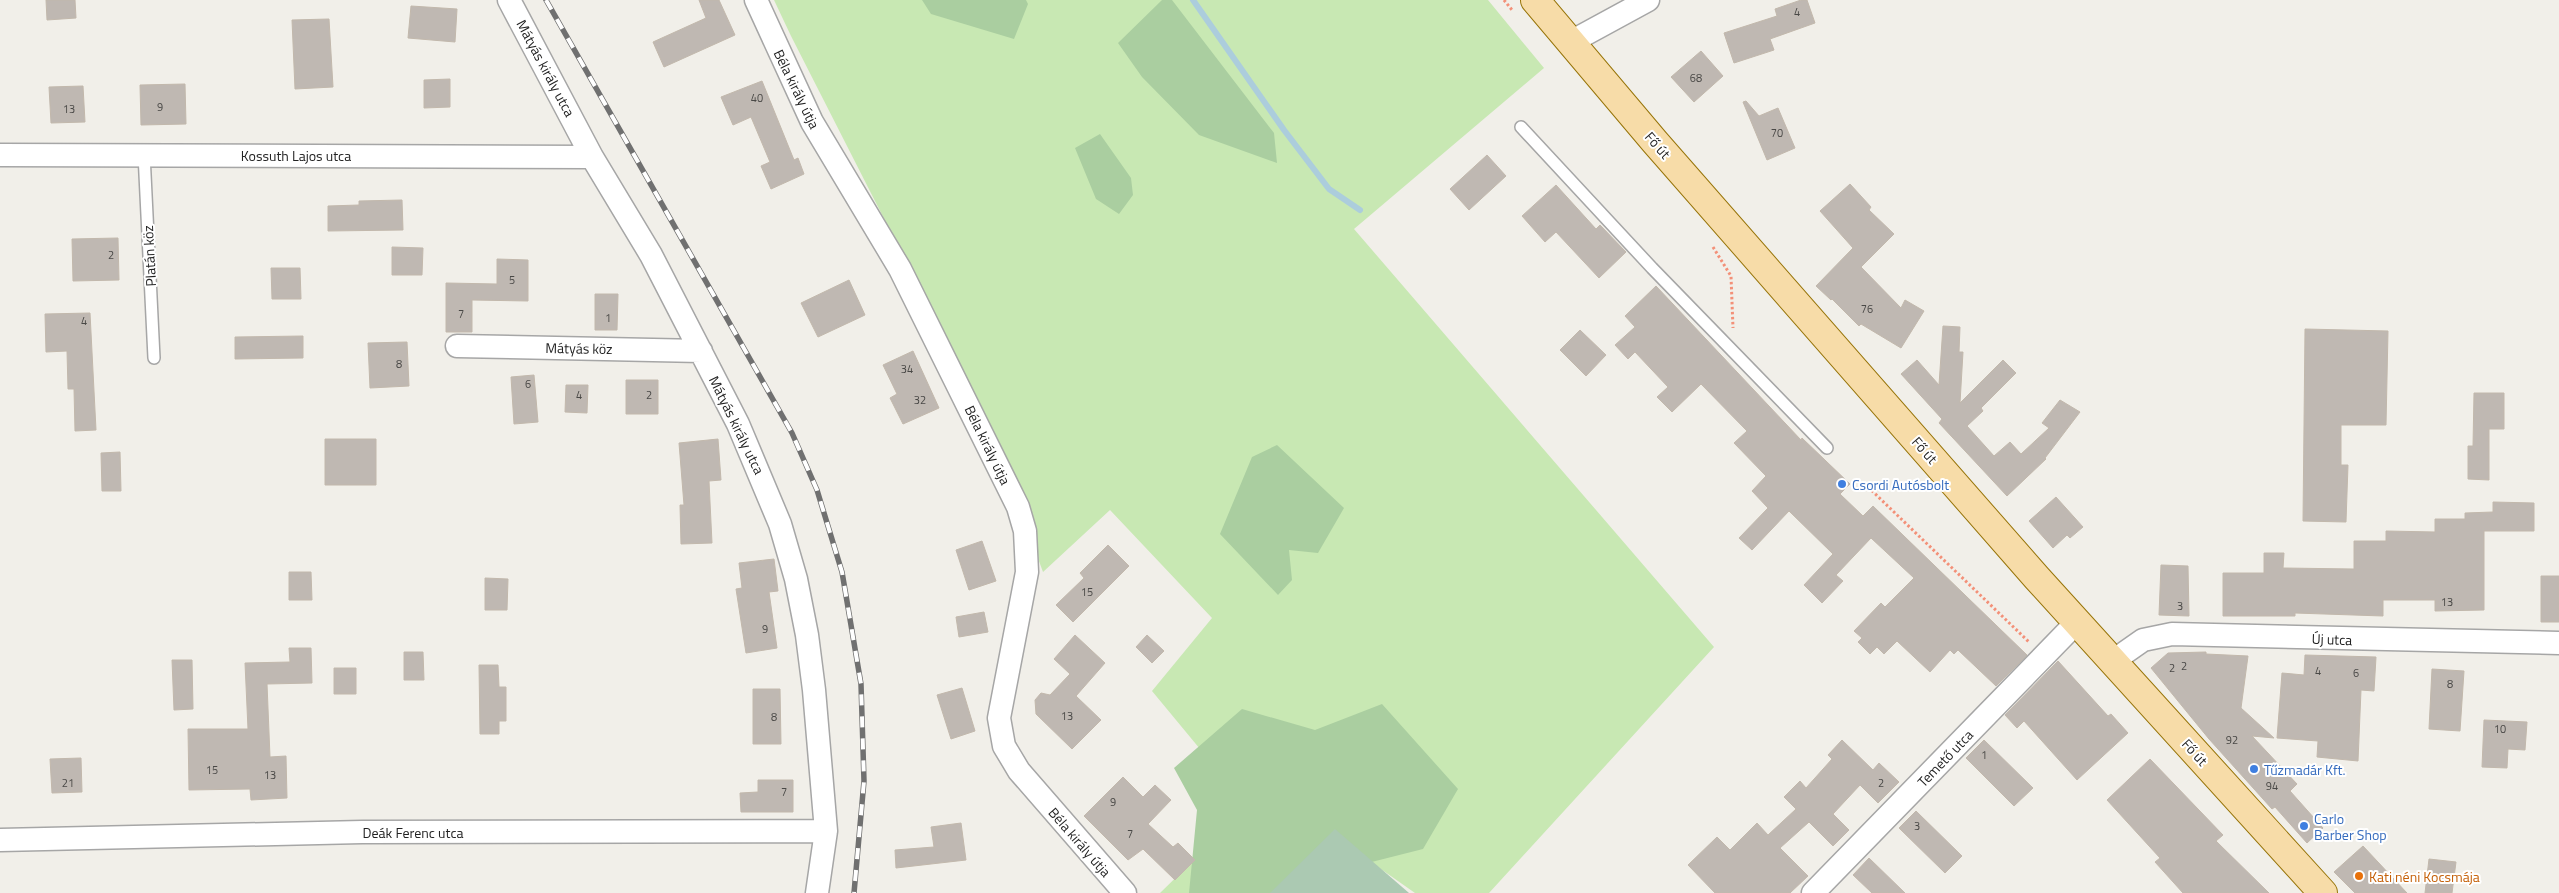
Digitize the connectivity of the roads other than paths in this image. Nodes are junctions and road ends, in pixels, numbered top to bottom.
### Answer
1 (510, 0) edge
2 (756, 0) edge
3 (1535, 0) edge
4 (1648, 0) edge
5 (1569, 42) junction
6 (1521, 127) dead end
7 (0, 154) edge
8 (144, 154) junction
9 (592, 156) junction
10 (457, 346) dead end
11 (701, 351) junction
12 (154, 358) dead end
13 (1827, 448) dead end
14 (2077, 622) junction
15 (2559, 643) edge
16 (2113, 661) junction
17 (826, 830) junction
18 (0, 840) edge
19 (817, 893) edge
20 (1125, 893) edge
21 (1813, 893) edge
22 (2323, 893) edge

1 - 9 street, Mátyás király utca
2 - 20 street, Béla király útja
3 - 5 main road, Fő út
4 - 5 street
5 - 14 main road, Fő út
6 - 13 lane
7 - 8 street, Kossuth Lajos utca
8 - 9 street, Kossuth Lajos utca
8 - 12 lane, Platán köz
9 - 11 street, Mátyás király utca
10 - 11 street, Mátyás köz
11 - 17 street, Mátyás király utca
14 - 16 main road, Fő út
14 - 21 street, Temető utca
15 - 16 street, Új utca
16 - 22 main road, Fő út
17 - 18 street, Deák Ferenc utca
17 - 19 street, Mátyás király utca

